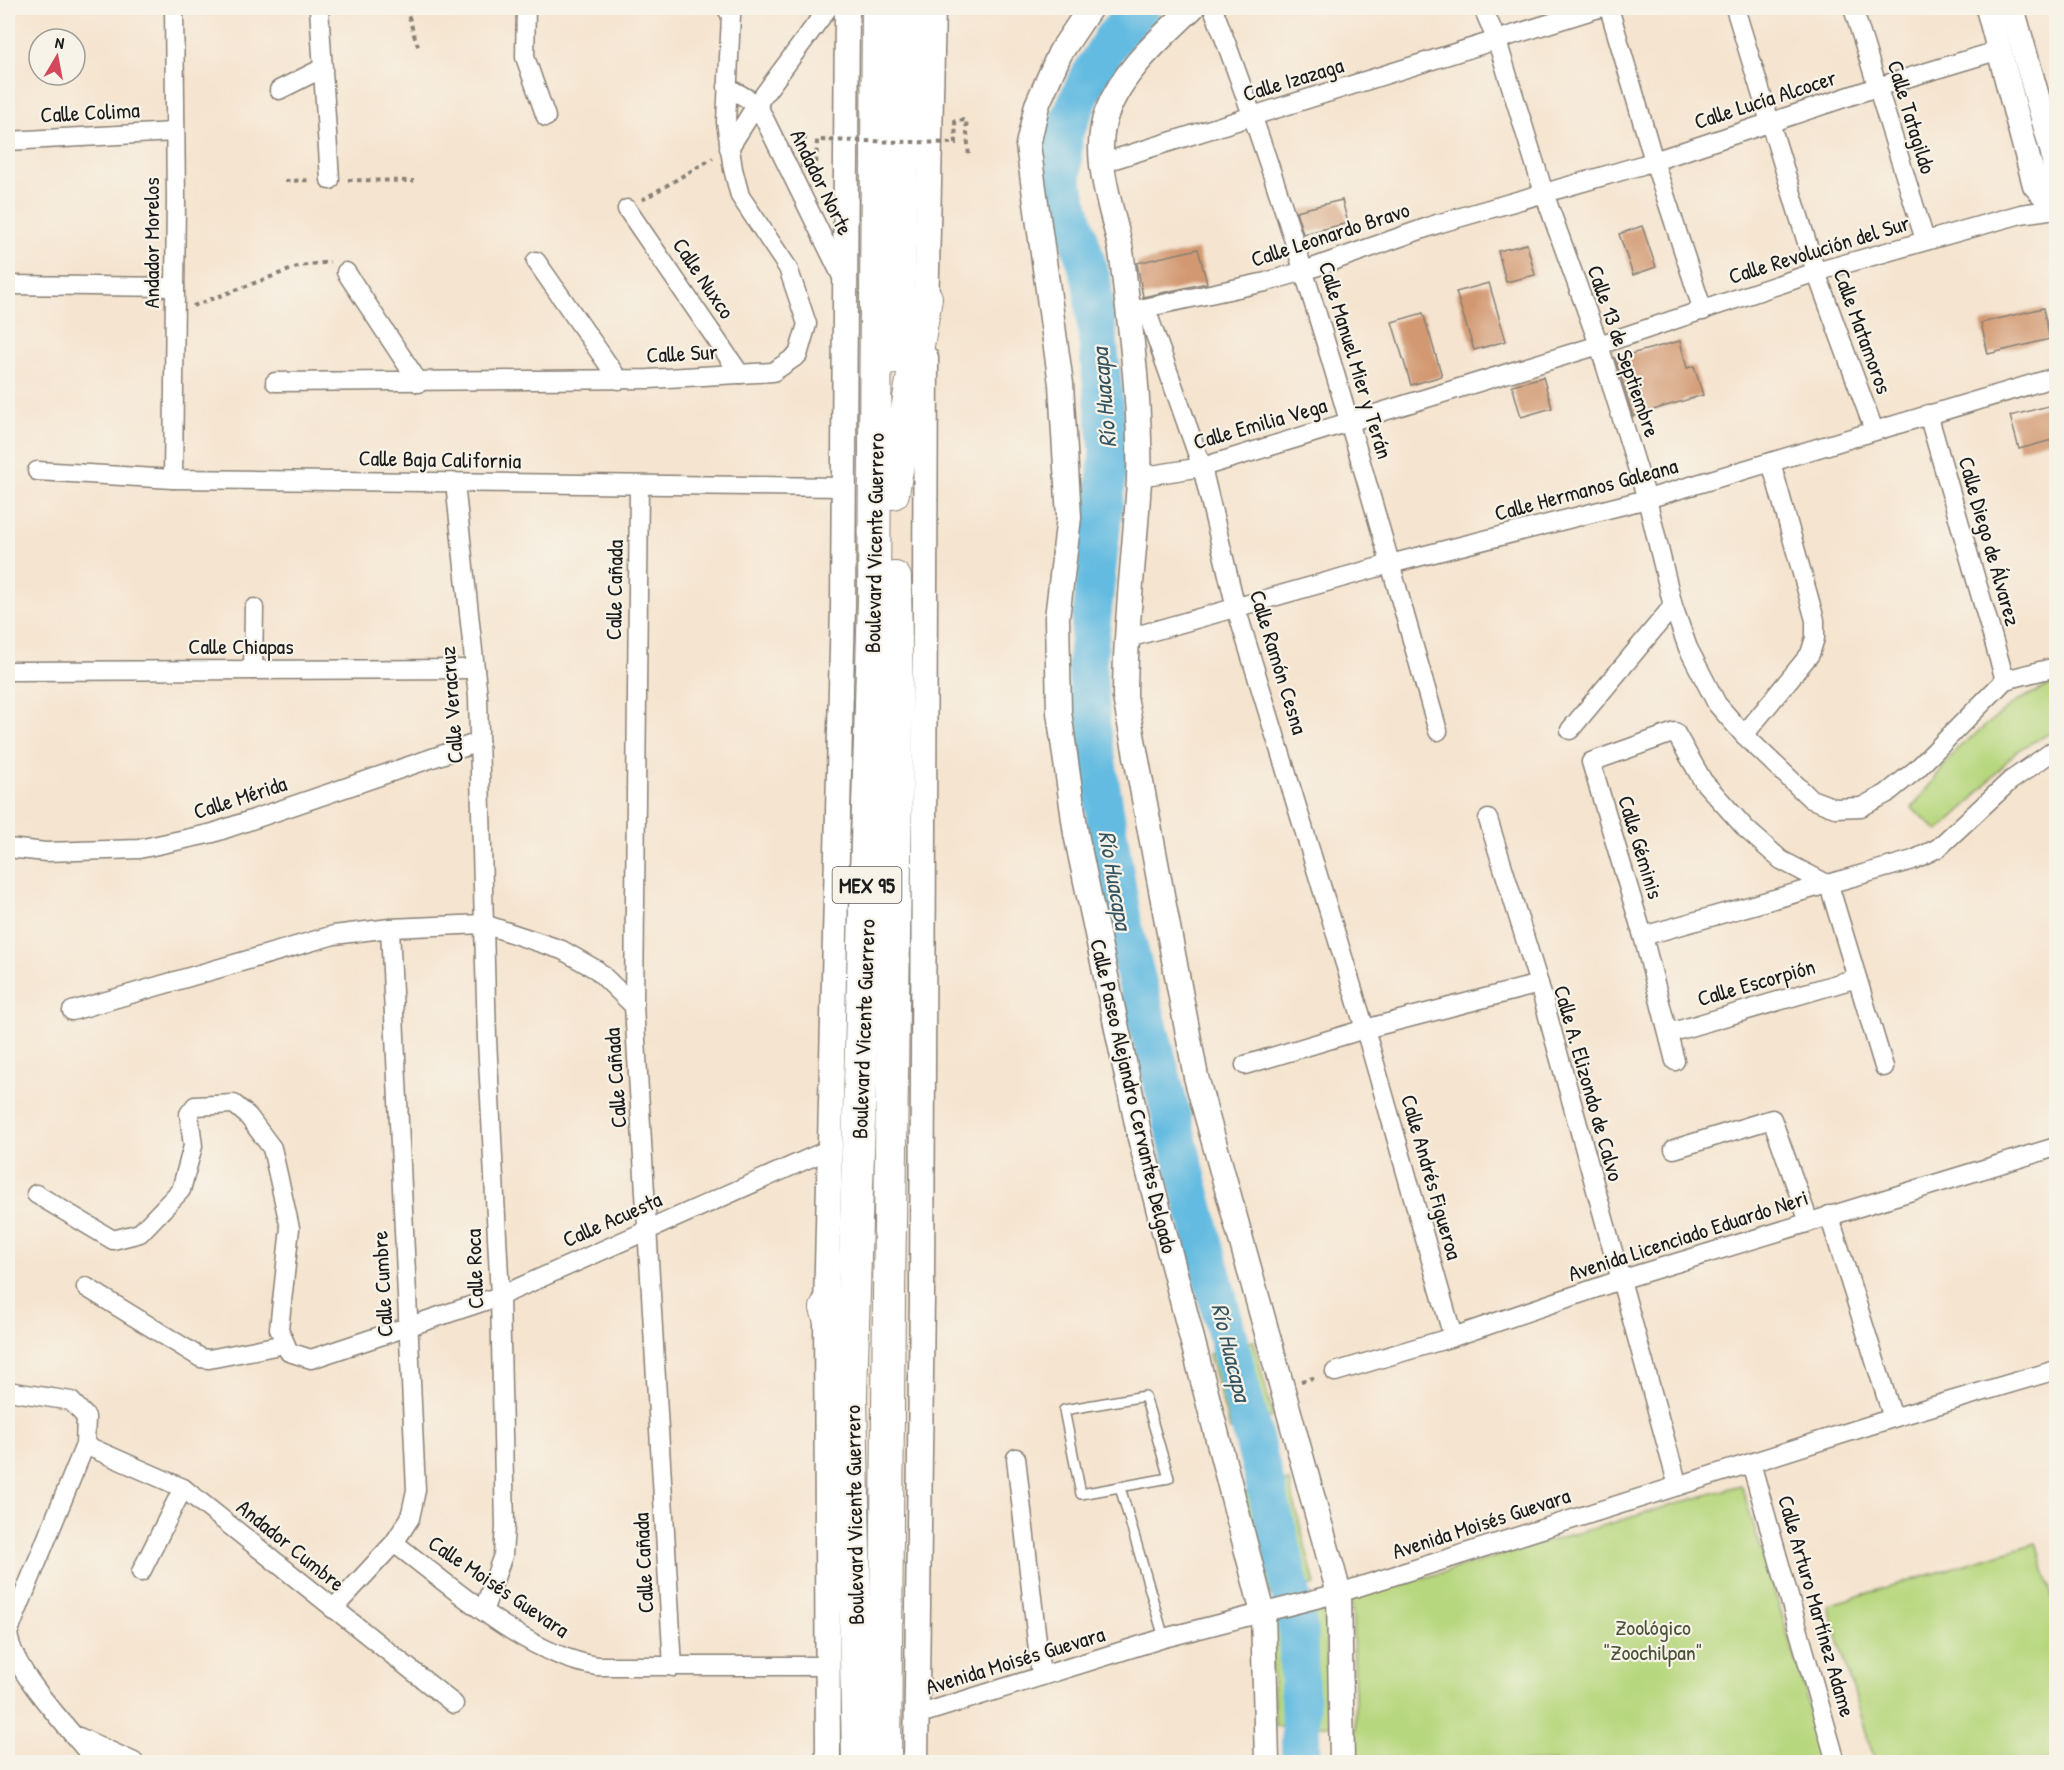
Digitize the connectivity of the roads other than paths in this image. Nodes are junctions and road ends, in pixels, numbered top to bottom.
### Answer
1 (174, 8) edge
2 (319, 8) edge
3 (526, 8) edge
4 (726, 8) edge
5 (828, 8) edge
6 (847, 8) edge
7 (878, 8) edge
8 (906, 8) edge
9 (933, 8) edge
10 (1090, 8) edge
11 (1192, 8) edge
12 (1213, 8) edge
13 (1483, 8) edge
14 (1599, 8) edge
15 (1609, 8) edge
16 (1735, 8) edge
17 (1853, 8) edge
18 (1988, 8) edge
19 (2012, 8) edge
20 (1497, 41) junction
21 (2000, 50) junction
22 (323, 68) junction
23 (727, 87) junction
24 (1877, 87) junction
25 (279, 90) dead end
26 (757, 104) junction
27 (1254, 116) junction
28 (546, 117) dead end
29 (1770, 123) junction
30 (174, 132) junction
31 (8, 141) edge
32 (729, 148) junction
33 (1654, 161) junction
34 (1102, 163) junction
35 (330, 180) dead end
36 (2056, 181) edge
37 (1544, 193) junction
38 (2056, 208) edge
39 (627, 209) road end
40 (1925, 240) junction
41 (536, 261) dead end
42 (1304, 271) junction
43 (346, 272) road end
44 (1816, 272) junction
45 (845, 282) junction
46 (8, 285) edge
47 (175, 287) junction
48 (926, 298) junction
49 (1137, 310) junction
50 (1703, 311) junction
51 (1599, 345) junction
52 (740, 374) junction
53 (2056, 377) edge
54 (620, 380) junction
55 (275, 382) dead end
56 (419, 383) junction
57 (1928, 414) junction
58 (1350, 421) junction
59 (1875, 429) junction
60 (1771, 462) junction
61 (1202, 467) junction
62 (37, 471) dead end
63 (1139, 477) junction
64 (173, 479) junction
65 (455, 483) junction
66 (639, 485) junction
67 (844, 487) junction
68 (893, 493) junction
69 (1647, 499) junction
70 (1390, 564) junction
71 (1673, 606) junction
72 (254, 608) dead end
73 (1236, 608) junction
74 (1125, 639) junction
75 (2056, 667) edge
76 (474, 669) junction
77 (253, 670) junction
78 (8, 671) edge
79 (2005, 680) junction
80 (1570, 730) dead end
81 (1438, 731) dead end
82 (1744, 735) junction
83 (479, 742) junction
84 (2056, 749) edge
85 (1488, 819) dead end
86 (8, 848) edge
87 (1829, 885) junction
88 (484, 924) junction
89 (390, 928) junction
90 (1643, 936) junction
91 (1857, 978) junction
92 (1539, 984) junction
93 (634, 1006) junction
94 (72, 1011) dead end
95 (1365, 1029) junction
96 (1669, 1033) junction
97 (1675, 1061) dead end
98 (1245, 1065) dead end
99 (1884, 1067) dead end
100 (832, 1148) junction
101 (2056, 1148) edge
102 (1674, 1149) dead end
103 (36, 1194) dead end
104 (1829, 1215) junction
105 (1809, 1222) junction
106 (649, 1229) junction
107 (1620, 1280) junction
108 (86, 1287) dead end
109 (500, 1296) junction
110 (826, 1308) junction
111 (408, 1326) junction
112 (1453, 1337) junction
113 (285, 1344) junction
114 (2056, 1370) edge
115 (1335, 1372) road end
116 (8, 1391) edge
117 (851, 1395) junction
118 (1893, 1418) junction
119 (85, 1445) junction
120 (1016, 1458) dead end
121 (1751, 1463) junction
122 (1678, 1486) junction
123 (1120, 1487) junction
124 (183, 1488) junction
125 (394, 1543) junction
126 (141, 1572) dead end
127 (1338, 1593) junction
128 (333, 1609) junction
129 (483, 1609) junction
130 (1264, 1613) junction
131 (1164, 1638) junction
132 (9, 1649) edge
133 (673, 1666) junction
134 (828, 1666) junction
135 (1041, 1676) junction
136 (454, 1704) dead end
137 (918, 1715) junction
138 (74, 1735) junction
139 (96, 1762) edge
140 (134, 1762) edge
141 (828, 1762) edge
142 (858, 1762) edge
143 (885, 1762) edge
144 (916, 1762) edge
145 (1267, 1762) edge
146 (1342, 1762) edge
147 (1836, 1762) edge

1 - 30 street, Andador Morelos
2 - 22 street
3 - 28 street
4 - 23 street
5 - 26 street
6 - 45 main road, Boulevard Vicente Guerrero
7 - 117 highway, Boulevard Vicente Guerrero / MEX 95
8 - 68 highway, Boulevard Vicente Guerrero / MEX 95
9 - 48 main road
10 - 130 main road, Calle Paseo Alejandro Cervantes Delgado
11 - 34 main road
12 - 27 street, Calle Manuel Mier y Terán
13 - 20 street, Calle 13 de Septiembre
14 - 20 street, Calle Izazaga
15 - 33 street
16 - 29 street, Calle Matamoros
17 - 24 street, Calle Tatagildo
18 - 21 main road
19 - 36 main road
20 - 27 street, Calle Izazaga
20 - 37 street, Calle 13 de Septiembre
21 - 24 street, Calle Lucía Alcocer
21 - 38 main road
22 - 25 street
22 - 35 street
23 - 26 street
23 - 32 street, Calle Sur
24 - 29 street, Calle Lucía Alcocer
24 - 40 street, Calle Tatagildo
26 - 32 street
26 - 45 street, Andador Norte
27 - 34 street, Calle Izazaga
27 - 42 street, Calle Manuel Mier y Terán
29 - 33 street, Calle Lucía Alcocer
29 - 44 street, Calle Matamoros
30 - 31 street, Calle Colima
30 - 47 street, Andador Morelos
32 - 52 street, Calle Sur
33 - 37 street, Calle Lucía Alcocer
33 - 50 street
34 - 49 main road
37 - 42 street, Calle Leonardo Bravo
37 - 51 street, Calle 13 de Septiembre
38 - 40 street, Calle Revolución del Sur
39 - 52 street, Calle Nuxco
40 - 44 street, Calle Revolución del Sur
41 - 54 street
42 - 49 street, Calle Leonardo Bravo
42 - 58 street, Calle Manuel Mier y Terán
43 - 56 street
44 - 50 street, Calle Revolución del Sur
44 - 59 street, Calle Matamoros
45 - 67 main road, Boulevard Vicente Guerrero
46 - 47 street
47 - 64 street, Andador Morelos
48 - 68 highway
48 - 137 main road
49 - 61 street, Calle Ramón Cesna
49 - 63 main road
50 - 51 street, Calle Revolución del Sur
51 - 58 street, Calle Emilia Vega
51 - 69 street, Calle 13 de Septiembre
52 - 54 street, Calle Sur
53 - 57 street, Calle Hermanos Galeana
54 - 56 street, Calle Sur
55 - 56 street, Calle Sur
57 - 59 street, Calle Hermanos Galeana
57 - 79 street, Calle Diego de Álvarez
58 - 61 street, Calle Emilia Vega
58 - 70 street, Calle Manuel Mier y Terán
59 - 60 street, Calle Hermanos Galeana
60 - 69 street, Calle Hermanos Galeana
60 - 82 street
61 - 63 street, Calle Emilia Vega
61 - 73 street, Calle Ramón Cesna
62 - 64 street, Calle Baja California
63 - 74 main road
64 - 65 street, Calle Baja California
65 - 66 street, Calle Baja California
65 - 76 street, Calle Veracruz
66 - 67 street, Calle Baja California
66 - 93 street, Calle Cañada
67 - 100 main road, Boulevard Vicente Guerrero
68 - 143 highway, Boulevard Vicente Guerrero / MEX 95
69 - 70 street, Calle Hermanos Galeana
69 - 71 street, Calle 13 de Septiembre
70 - 73 street, Calle Hermanos Galeana
70 - 81 street, Calle Manuel Mier y Terán
71 - 80 street
71 - 82 street, Calle 13 de Septiembre
72 - 77 street
73 - 74 street, Calle Hermanos Galeana
73 - 95 street, Calle Ramón Cesna
74 - 127 main road
75 - 79 street
76 - 77 street, Calle Chiapas
76 - 83 street, Calle Veracruz
77 - 78 street, Calle Chiapas
79 - 82 street, Calle 13 de Septiembre
83 - 86 street, Calle Mérida
83 - 88 street, Calle Veracruz
84 - 87 street
85 - 92 street
87 - 90 street
87 - 90 street, Calle Géminis
87 - 91 street
88 - 89 street
88 - 93 street
88 - 109 street, Calle Roca
89 - 94 street
89 - 111 street, Calle Cumbre
90 - 96 street, Calle Géminis
91 - 96 street, Calle Escorpión
91 - 99 street
92 - 95 street, Calle A. Elizondo de Calvo
92 - 107 street, Calle A. Elizondo de Calvo
93 - 106 street, Calle Cañada
95 - 98 street, Calle A. Elizondo de Calvo
95 - 112 street, Calle Andrés Figueroa
96 - 97 street, Calle Géminis
100 - 106 street, Calle Acuesta
100 - 110 main road, Boulevard Vicente Guerrero
101 - 104 street, Avenida Licenciado Eduardo Neri
102 - 105 street
103 - 113 street
104 - 105 street, Avenida Licenciado Eduardo Neri
104 - 118 street
105 - 107 street, Avenida Licenciado Eduardo Neri
106 - 109 street, Calle Acuesta
106 - 133 street, Calle Cañada
107 - 112 street, Avenida Licenciado Eduardo Neri
107 - 122 street, Calle A. Elizondo de Calvo
108 - 113 street
109 - 111 street, Calle Acuesta
109 - 129 street, Calle Roca
110 - 117 highway
110 - 134 main road, Boulevard Vicente Guerrero
111 - 113 street, Calle Acuesta
111 - 125 street, Calle Cumbre
112 - 115 street, Avenida Licenciado Eduardo Neri
114 - 118 street, Avenida Moisés Guevara
116 - 119 street
117 - 142 highway, Boulevard Vicente Guerrero / MEX 95
118 - 121 street, Avenida Moisés Guevara
119 - 124 street, Andador Cumbre
119 - 132 street
120 - 135 street
121 - 122 street, Avenida Moisés Guevara
121 - 147 street, Calle Arturo Martínez Adame
122 - 127 street, Avenida Moisés Guevara
123 - 123 lane
123 - 131 lane
124 - 126 street
124 - 128 street, Andador Cumbre
125 - 128 street, Calle Cumbre
125 - 129 street, Calle Moisés Guevara
127 - 130 street, Avenida Moisés Guevara
127 - 146 main road
128 - 136 street, Andador Cumbre
129 - 133 street, Calle Moisés Guevara
130 - 131 street, Avenida Moisés Guevara
130 - 145 main road, Calle Paseo Alejandro Cervantes Delgado
131 - 135 street, Avenida Moisés Guevara
132 - 138 street
133 - 134 street, Calle Moisés Guevara
134 - 141 main road, Boulevard Vicente Guerrero
135 - 137 street, Avenida Moisés Guevara
137 - 144 main road
138 - 139 street
138 - 140 street

